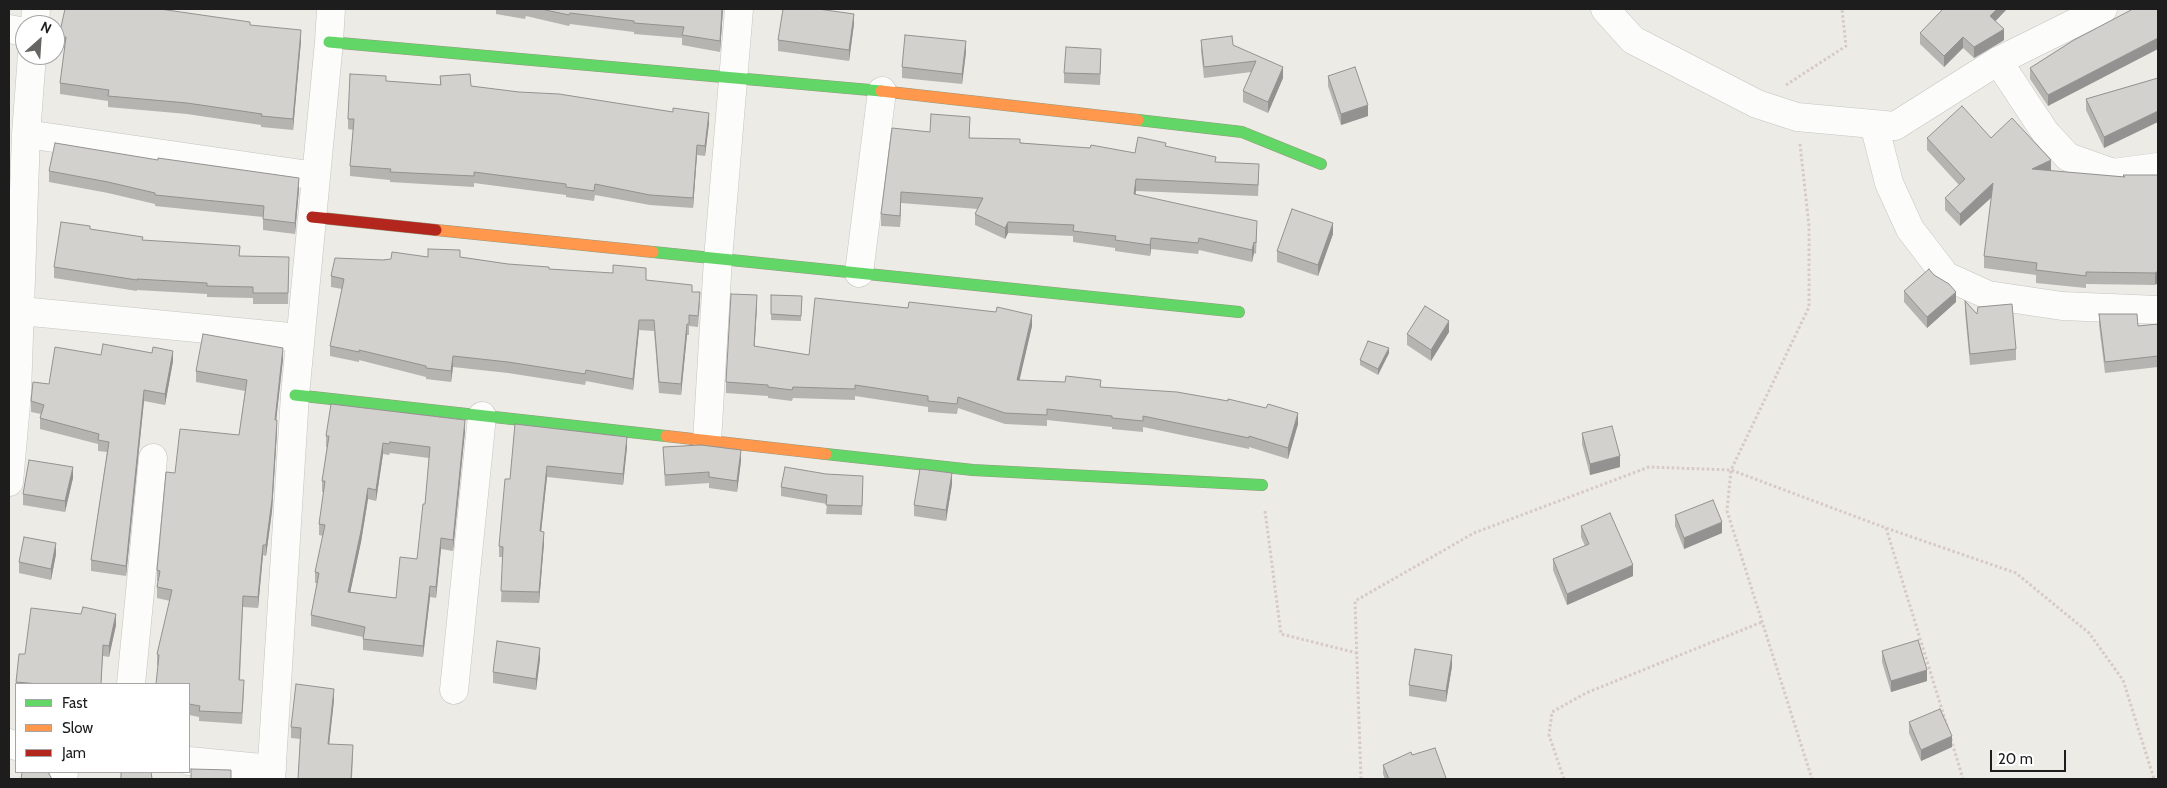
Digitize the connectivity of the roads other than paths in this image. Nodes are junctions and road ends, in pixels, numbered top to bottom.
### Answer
1 (331, 9) edge
2 (739, 9) edge
3 (1605, 9) edge
4 (2103, 9) edge
5 (329, 42) junction
6 (1998, 61) junction
7 (31, 65) edge
8 (733, 78) junction
9 (882, 91) junction
10 (1874, 124) junction
11 (26, 134) junction
12 (1321, 164) dead end
13 (2158, 168) edge
14 (316, 176) junction
15 (312, 217) junction
16 (718, 259) junction
17 (859, 274) junction
18 (2158, 310) edge
19 (21, 311) junction
20 (1239, 312) dead end
21 (300, 338) junction
22 (13, 392) edge
23 (295, 396) junction
24 (482, 416) junction
25 (706, 440) junction
26 (153, 458) dead end
27 (9, 482) edge
28 (1262, 485) road end
29 (131, 683) edge
30 (454, 690) dead end
31 (190, 761) edge
32 (271, 774) edge

1 - 5 street
2 - 8 street
3 - 10 street
4 - 6 street
5 - 8 street
5 - 14 street
6 - 10 street
6 - 13 street
7 - 11 street
8 - 9 street
8 - 16 street
9 - 12 street
9 - 17 street
10 - 18 street
11 - 14 street
11 - 19 street
14 - 15 street
15 - 16 street
15 - 21 street
16 - 17 street
16 - 25 street
17 - 20 street
19 - 21 street
19 - 22 street
21 - 23 street
22 - 27 street
23 - 24 street
23 - 32 street
24 - 25 street
24 - 30 street
25 - 28 street
26 - 29 street
31 - 32 street

